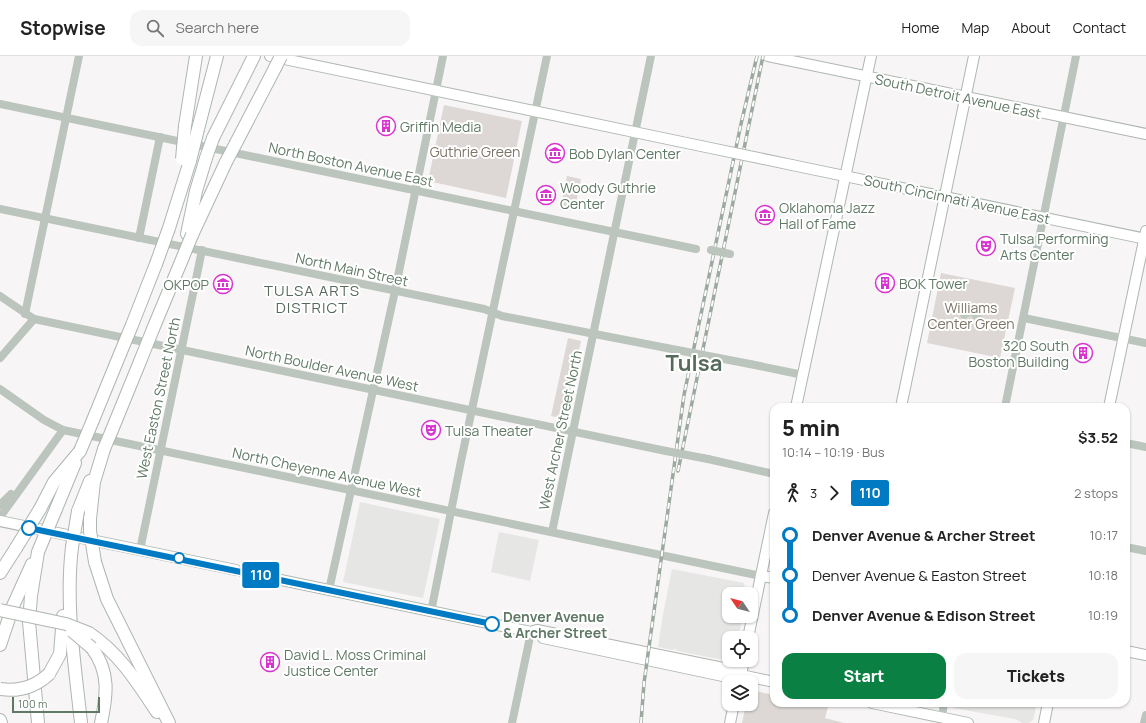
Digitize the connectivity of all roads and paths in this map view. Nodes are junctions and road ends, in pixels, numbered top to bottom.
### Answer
1 (79, 56) edge
2 (196, 56) edge
3 (217, 56) edge
4 (254, 56) edge
5 (270, 56) edge
6 (281, 56) edge
7 (443, 56) edge
8 (547, 56) edge
9 (651, 56) edge
10 (769, 56) edge
11 (871, 56) edge
12 (974, 56) edge
13 (1076, 56) edge
14 (867, 76) junction
15 (436, 91) junction
16 (966, 97) junction
17 (0, 104) edge
18 (535, 112) junction
19 (65, 118) junction
20 (1064, 118) junction
21 (635, 133) junction
22 (1146, 134) edge
23 (160, 137) junction
24 (186, 160) junction
25 (845, 176) junction
26 (414, 191) junction
27 (945, 197) junction
28 (0, 209) edge
29 (514, 211) junction
30 (44, 218) junction
31 (1044, 218) junction
32 (614, 233) junction
33 (190, 235) junction
34 (1145, 236) edge
35 (139, 238) junction
36 (696, 249) dead end
37 (202, 250) junction
38 (711, 250) dead end
39 (730, 254) dead end
40 (395, 291) junction
41 (0, 296) edge
42 (492, 312) junction
43 (25, 314) junction
44 (1024, 318) junction
45 (34, 319) junction
46 (593, 333) junction
47 (1123, 338) junction
48 (1146, 343) edge
49 (181, 350) junction
50 (0, 358) edge
51 (803, 375) junction
52 (0, 389) edge
53 (374, 390) junction
54 (797, 403) edge
55 (902, 403) edge
56 (1006, 403) edge
57 (1110, 403) edge
58 (472, 411) junction
59 (64, 430) junction
60 (573, 432) junction
61 (1130, 444) edge
62 (1146, 447) edge
63 (104, 450) junction
64 (80, 451) junction
65 (160, 451) junction
66 (770, 473) edge
67 (28, 478) junction
68 (352, 490) junction
69 (0, 506) edge
70 (450, 512) junction
71 (0, 517) edge
72 (0, 521) edge
73 (552, 532) junction
74 (770, 532) edge
75 (72, 547) junction
76 (1130, 548) edge
77 (140, 550) junction
78 (1146, 551) edge
79 (38, 552) junction
80 (0, 573) edge
81 (761, 576) junction
82 (770, 577) edge
83 (329, 590) junction
84 (0, 610) edge
85 (431, 612) junction
86 (48, 621) junction
87 (749, 631) edge
88 (531, 632) junction
89 (0, 645) edge
90 (1130, 652) edge
91 (1146, 655) edge
92 (737, 675) edge
93 (758, 681) edge
94 (770, 682) edge
95 (0, 689) edge
96 (888, 707) edge
97 (943, 707) edge
98 (1047, 707) edge
99 (733, 711) edge
100 (1146, 715) edge
101 (941, 720) edge
102 (38, 723) edge
103 (81, 723) edge
104 (101, 723) edge
105 (164, 723) edge
106 (169, 723) edge
107 (512, 723) edge
108 (730, 723) edge
109 (968, 723) edge
110 (1044, 723) edge
111 (1144, 723) edge

1 - 19 street
2 - 24 highway, bridge
3 - 24 highway, bridge
4 - 33 highway, bridge
5 - 15 main road, South Cincinnati Avenue East
6 - 33 highway, bridge
7 - 15 street
8 - 18 street
9 - 21 street, West Archer Street North
10 - 14 main road, South Detroit Avenue East
11 - 14 main road
12 - 16 main road
13 - 20 street
14 - 16 main road, South Detroit Avenue East
14 - 25 main road
15 - 18 main road, South Cincinnati Avenue East
15 - 26 street
16 - 20 main road, South Detroit Avenue East
16 - 27 main road
17 - 19 street, North Boston Avenue East
18 - 21 main road, South Cincinnati Avenue East
18 - 29 street
19 - 23 street, North Boston Avenue East
19 - 30 street
20 - 22 main road, South Detroit Avenue East
20 - 31 street
21 - 25 main road, South Cincinnati Avenue East, bridge
21 - 32 street, West Archer Street North
23 - 26 street, North Boston Avenue East
23 - 35 street
24 - 64 highway, bridge
25 - 27 main road, South Cincinnati Avenue East
25 - 51 main road
26 - 29 street, North Boston Avenue East
26 - 40 street
27 - 31 main road, South Cincinnati Avenue East
27 - 55 main road
28 - 30 street, North Main Street
29 - 32 street, North Boston Avenue East
29 - 42 street
30 - 35 street, North Main Street
30 - 43 street
31 - 34 main road, South Cincinnati Avenue East
31 - 44 street
32 - 36 street, North Boston Avenue East
32 - 46 street, West Archer Street North
33 - 63 highway, bridge
34 - 47 main road
35 - 37 street, North Main Street
37 - 40 street, North Main Street
37 - 49 street, West Easton Street North
38 - 39 street, bridge
40 - 42 street, North Main Street
40 - 53 street
41 - 43 street, North Boulder Avenue West
42 - 46 street, North Main Street
42 - 58 street
43 - 45 street, North Boulder Avenue West
44 - 47 street
44 - 56 street
45 - 49 street, North Boulder Avenue West
45 - 50 street
46 - 51 street, North Main Street, bridge
46 - 60 street, West Archer Street North
47 - 48 street
47 - 57 main road
49 - 53 street, North Boulder Avenue West
49 - 65 street, West Easton Street North
51 - 54 main road
52 - 59 street, North Cheyenne Avenue West
53 - 58 street, North Boulder Avenue West
53 - 68 street
58 - 60 street, North Boulder Avenue West
58 - 70 street
59 - 65 street, North Cheyenne Avenue West
59 - 67 street
60 - 66 street, North Boulder Avenue West, bridge
60 - 73 street, West Archer Street North
61 - 62 street
63 - 75 highway, bridge
63 - 106 highway, bridge
64 - 79 highway, bridge
64 - 80 highway, bridge
65 - 68 street, North Cheyenne Avenue West
65 - 77 street, West Easton Street North
67 - 69 street
67 - 71 street
68 - 70 street, North Cheyenne Avenue West
68 - 83 street
70 - 73 street, North Cheyenne Avenue West
70 - 85 street
72 - 77 main road
73 - 81 street, North Cheyenne Avenue West
74 - 81 main road
75 - 95 highway, bridge
75 - 103 highway
76 - 78 street
77 - 83 main road
79 - 89 highway
79 - 102 highway
81 - 82 main road
81 - 87 main road
83 - 85 main road
84 - 86 highway, bridge
85 - 88 main road
86 - 104 highway, bridge
86 - 105 highway, bridge
88 - 92 main road
88 - 107 street
90 - 91 main road
93 - 94 main road
96 - 101 main road
97 - 101 street
98 - 110 main road
99 - 108 main road
100 - 111 street
101 - 109 main road

